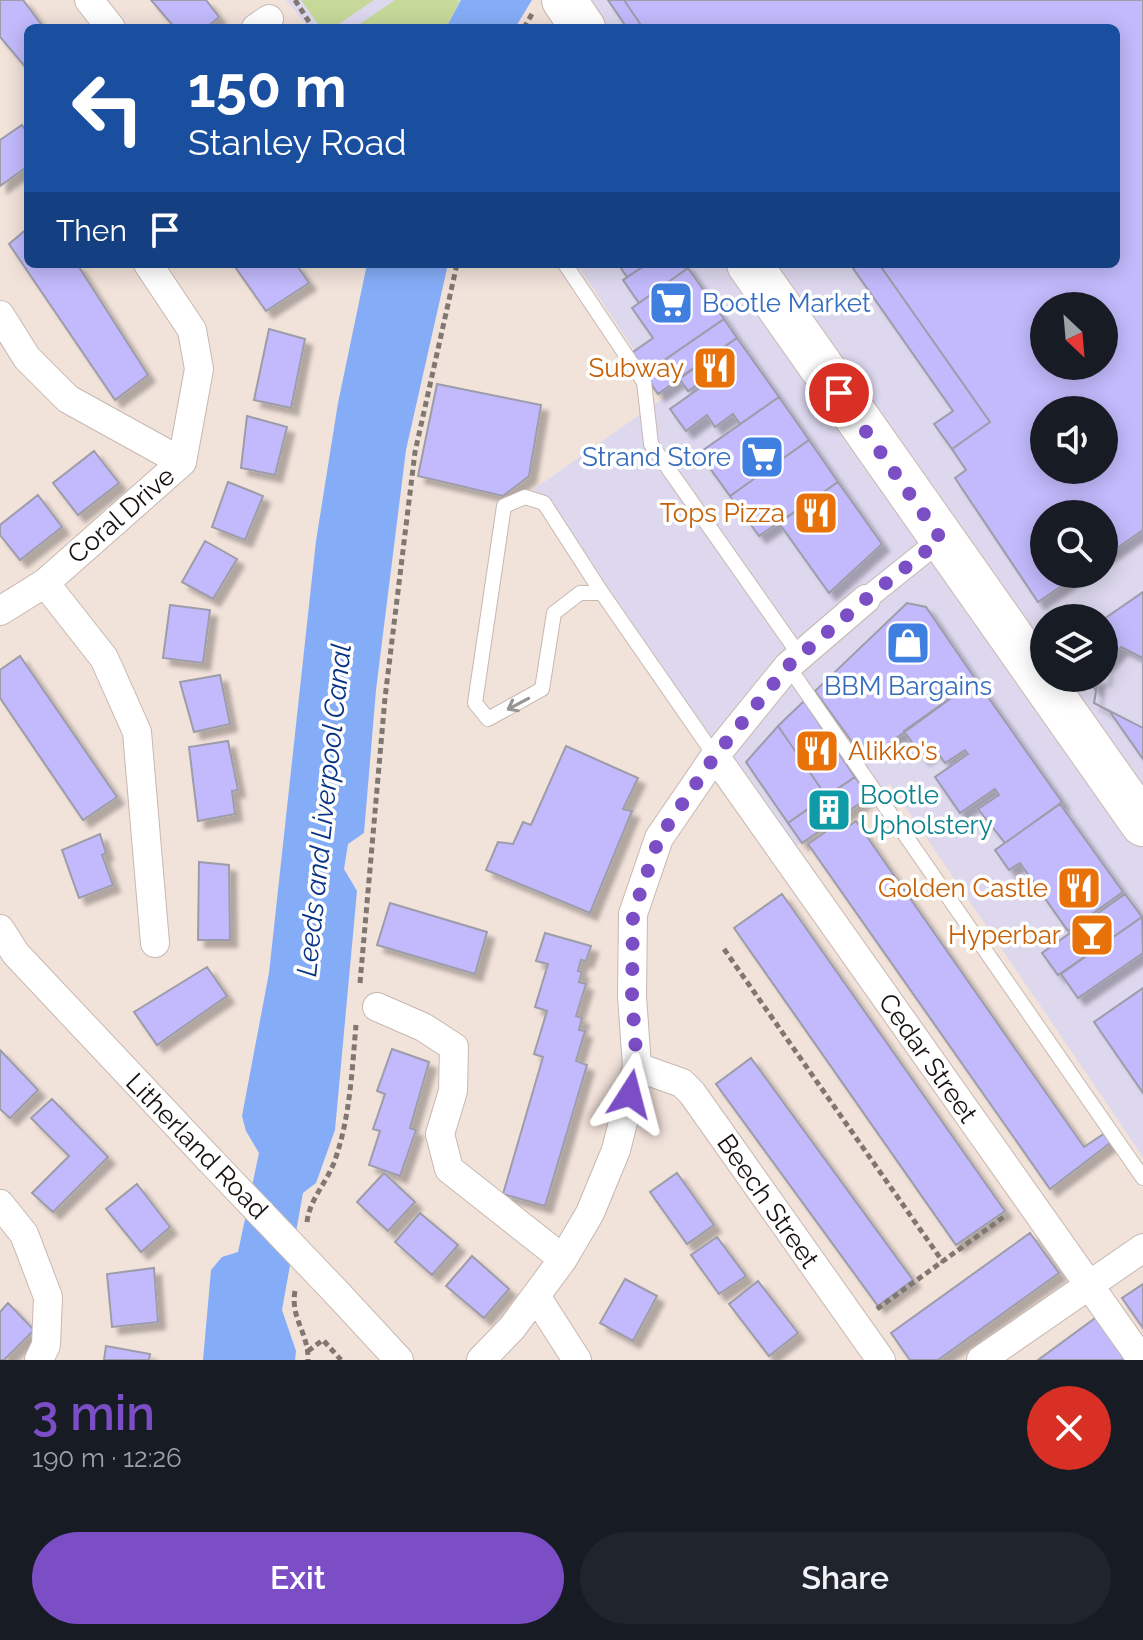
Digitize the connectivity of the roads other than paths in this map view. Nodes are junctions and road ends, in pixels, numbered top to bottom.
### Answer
1 (89, 0) edge
2 (108, 24) edge
3 (151, 268) edge
4 (568, 268) edge
5 (752, 268) edge
6 (0, 315) edge
7 (14, 360) edge
8 (182, 462) junction
9 (941, 539) junction
10 (45, 583) junction
11 (602, 593) junction
12 (866, 599) joint
13 (0, 611) edge
14 (794, 661) junction
15 (715, 756) junction
16 (1143, 824) edge
17 (0, 929) edge
18 (155, 943) dead end
19 (8, 957) edge
20 (365, 1003) road end
21 (637, 1067) junction
22 (1143, 1178) edge
23 (0, 1204) edge
24 (1143, 1248) edge
25 (563, 1259) junction
26 (1089, 1285) junction
27 (536, 1296) junction
28 (39, 1360) edge
29 (399, 1360) edge
30 (481, 1360) edge
31 (577, 1360) edge
32 (881, 1360) edge
33 (981, 1360) edge
34 (1142, 1360) edge

1 - 2 street
3 - 8 street, Coral Drive
4 - 14 lane
5 - 9 main road
6 - 7 street
7 - 8 street
8 - 10 street, Coral Drive
9 - 12 street
9 - 16 main road
10 - 13 street, Coral Drive
10 - 18 street, Coral Drive
11 -> 11 lane
11 - 15 lane
12 - 14 street
14 - 15 street
14 - 22 lane
15 - 21 street
15 - 26 street, Cedar Street
17 - 19 street, Litherland Road
19 - 29 street, Litherland Road, bridge
20 - 25 street
21 - 25 street
21 - 32 street, Beech Street
23 - 28 street
24 - 26 street
25 - 27 street
26 - 33 street
26 - 34 street, Cedar Street
27 - 30 street
27 - 31 street

